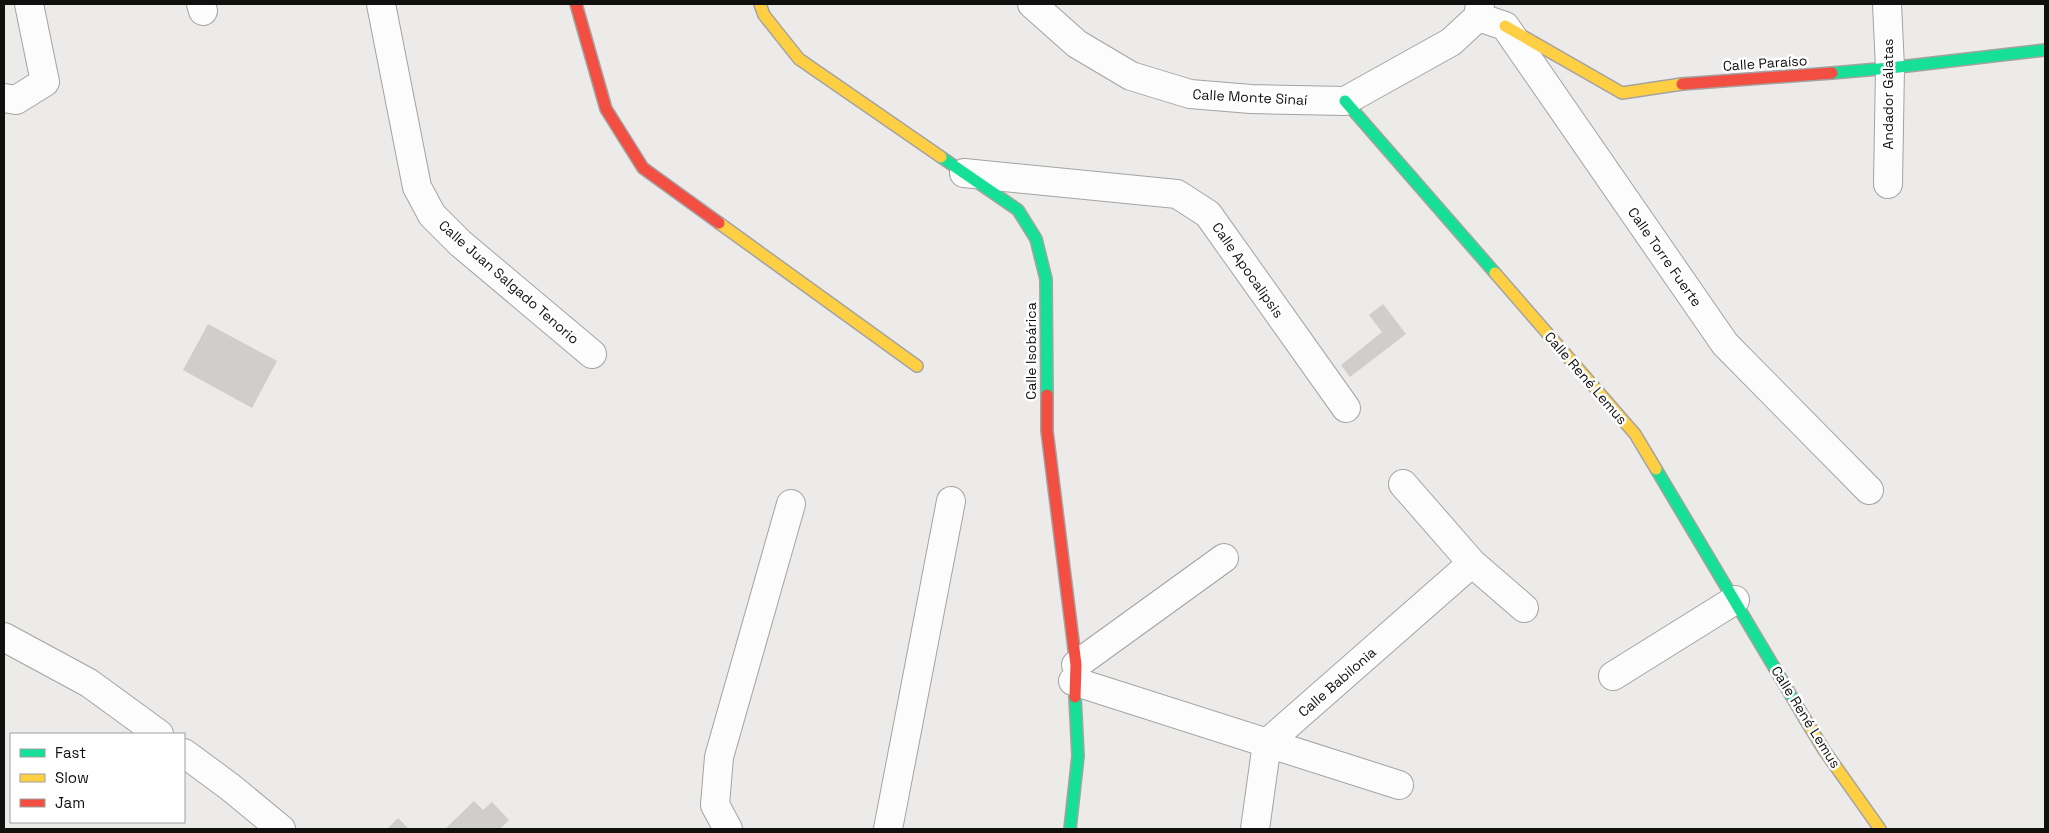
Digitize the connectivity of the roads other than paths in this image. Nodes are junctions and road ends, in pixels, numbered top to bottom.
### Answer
1 (29, 4) edge
2 (381, 4) edge
3 (576, 4) edge
4 (760, 4) edge
5 (1032, 4) edge
6 (1887, 4) edge
7 (1479, 11) edge
8 (1505, 26) junction
9 (2045, 50) edge
10 (1890, 68) junction
11 (4, 98) edge
12 (1345, 101) junction
13 (964, 173) junction
14 (1888, 184) dead end
15 (592, 354) dead end
16 (916, 366) dead end
17 (1346, 408) dead end
18 (1403, 484) dead end
19 (1869, 490) dead end
20 (951, 501) dead end
21 (791, 504) dead end
22 (1224, 558) dead end
23 (1472, 563) junction
24 (1735, 600) junction
25 (1524, 608) dead end
26 (4, 637) edge
27 (1075, 673) junction
28 (1613, 676) dead end
29 (158, 733) edge
30 (1267, 743) junction
31 (185, 754) edge
32 (1399, 784) dead end
33 (281, 829) edge
34 (728, 829) edge
35 (888, 829) edge
36 (1070, 829) edge
37 (1255, 829) edge
38 (1880, 829) edge

1 - 11 street
2 - 15 street, Calle Juan Salgado Tenorio
3 - 16 street
4 - 13 street, Calle Isobárica
5 - 12 street, Calle Monte Sinaí
6 - 10 street, Andador Gálatas
7 - 8 street
7 - 12 street
8 - 10 street, Calle Paraíso
8 - 19 street, Calle Torre Fuerte
9 - 10 street, Calle Paraíso
10 - 14 street, Andador Gálatas
12 - 24 street, Calle René Lemus
13 - 17 street, Calle Apocalipsis
13 - 27 street, Calle Isobárica
18 - 23 street
20 - 35 street
21 - 34 street
22 - 27 street
23 - 25 street
23 - 30 street, Calle Babilonia
24 - 28 street
24 - 38 street, Calle René Lemus
26 - 29 street
27 - 30 street
27 - 36 street, Calle Isobárica
30 - 32 street
30 - 37 street
31 - 33 street

